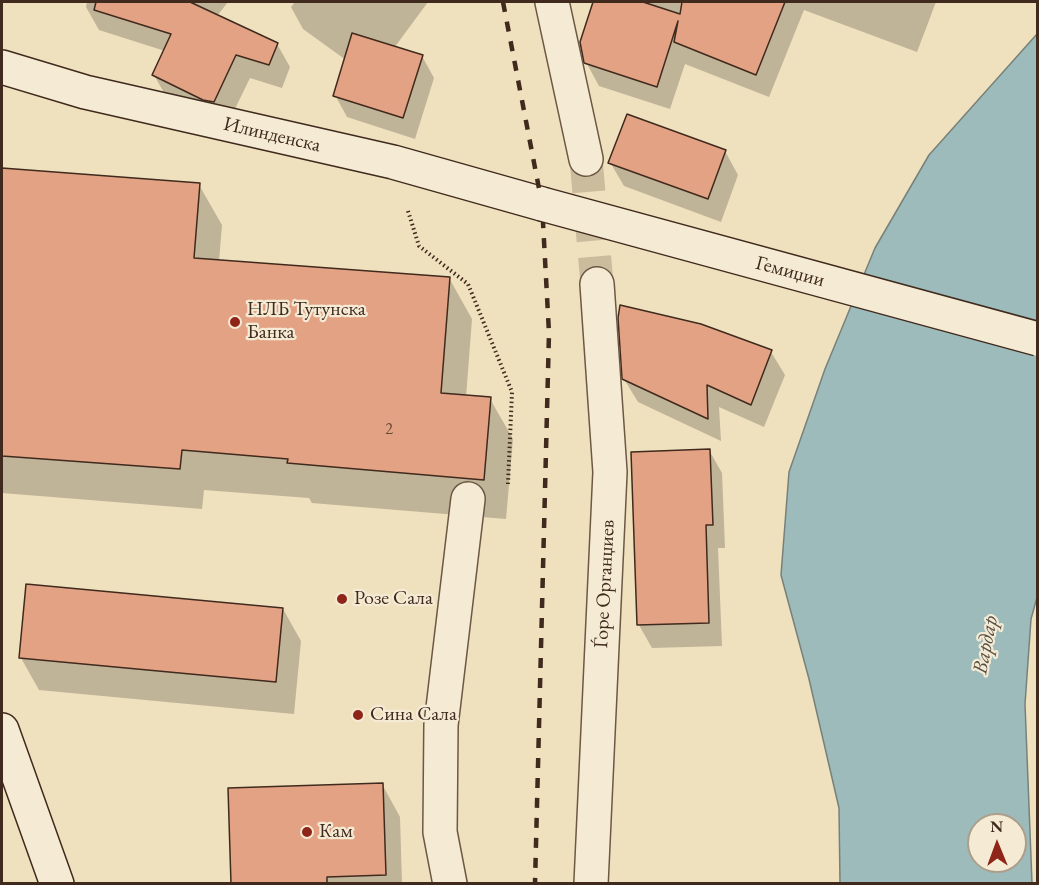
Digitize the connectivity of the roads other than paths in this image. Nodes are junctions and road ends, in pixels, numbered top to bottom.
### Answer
1 (552, 2) edge
2 (2, 67) edge
3 (586, 159) tunnel mouth
4 (542, 204) joint
5 (597, 284) tunnel mouth
6 (1038, 339) edge
7 (468, 499) road end
8 (2, 730) edge
9 (57, 884) edge
10 (450, 884) edge
11 (591, 884) edge

1 - 3 main road
2 - 4 main road, Илинденска
4 - 6 main road, Гемиџии, bridge
5 - 11 main road, Ѓоре Органџиев
7 - 10 main road
8 - 9 main road

